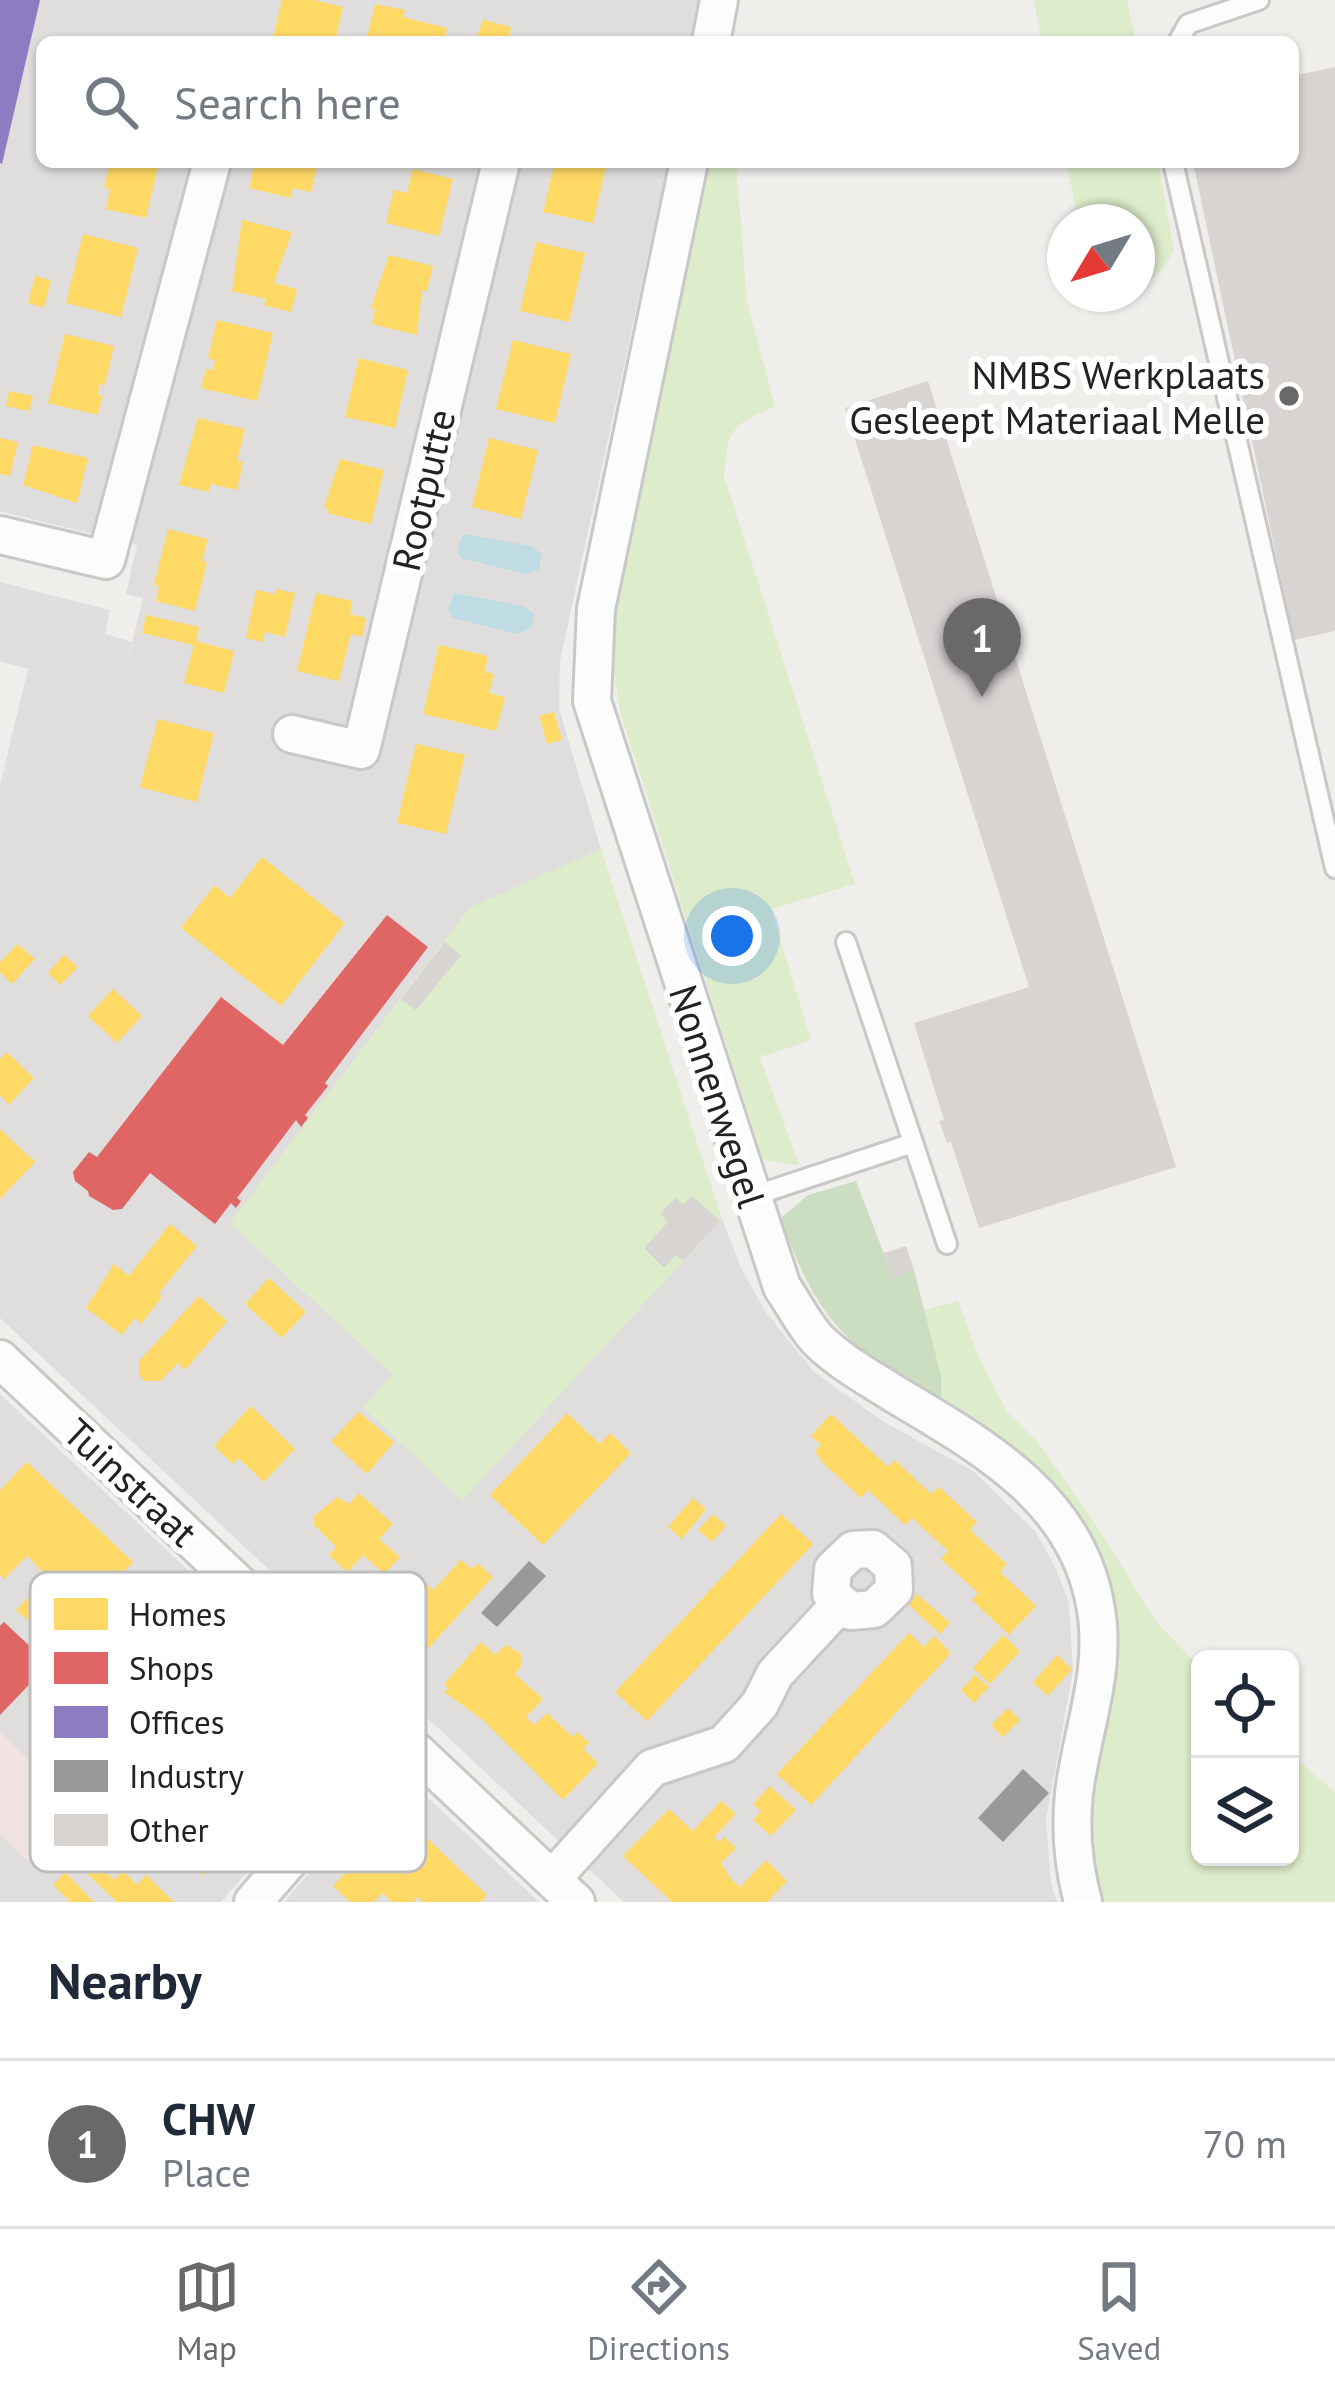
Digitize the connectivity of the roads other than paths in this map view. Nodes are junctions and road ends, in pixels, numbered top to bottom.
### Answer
1 (719, 0) edge
2 (1259, 0) edge
3 (712, 36) edge
4 (1181, 36) edge
5 (210, 168) edge
6 (500, 168) edge
7 (688, 168) edge
8 (1174, 168) edge
9 (0, 535) edge
10 (292, 734) dead end
11 (1335, 868) edge
12 (846, 942) dead end
13 (913, 1143) junction
14 (750, 1197) junction
15 (947, 1244) dead end
16 (0, 1359) edge
17 (228, 1572) edge
18 (841, 1603) dead end
19 (426, 1758) edge
20 (279, 1872) edge
21 (564, 1890) edge
22 (253, 1902) edge
23 (1083, 1902) edge

1 - 3 street
2 - 4 lane
5 - 9 street
6 - 10 street, Rootputte
7 - 14 street, Nonnenwegel
8 - 11 lane
12 - 13 lane
13 - 14 lane
13 - 15 lane
14 - 23 street, Nonnenwegel
16 - 17 street, Tuinstraat
18 - 21 street
19 - 21 street, Tuinstraat
20 - 22 street

